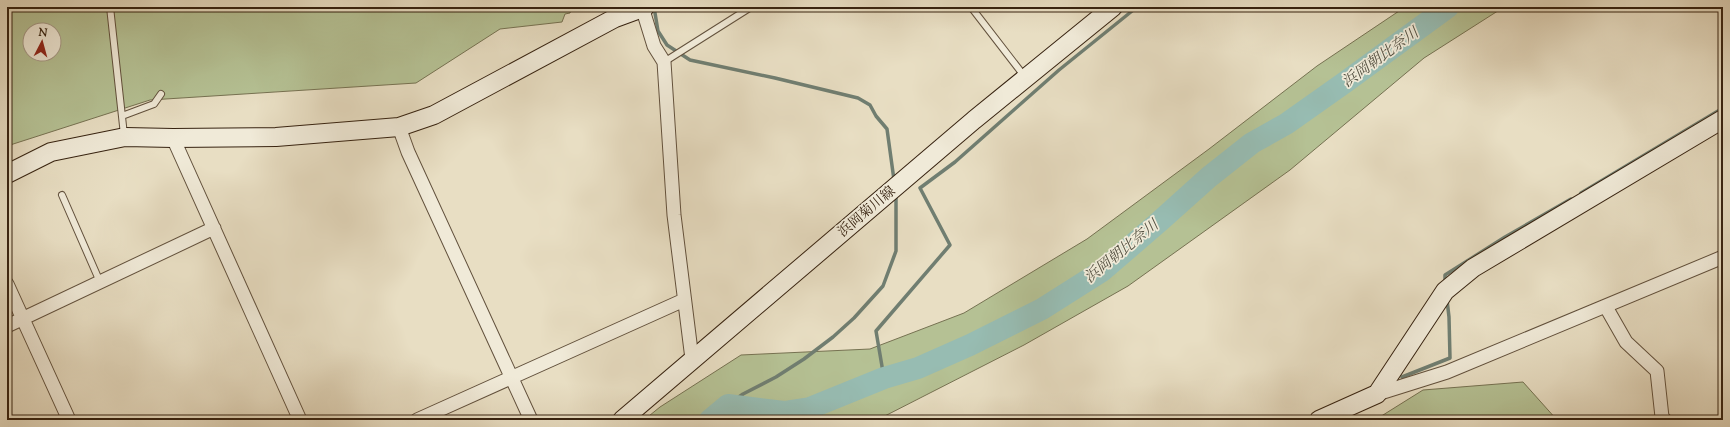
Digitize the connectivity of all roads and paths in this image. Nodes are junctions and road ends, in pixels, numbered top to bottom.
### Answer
1 (110, 7) edge
2 (643, 7) edge
3 (751, 7) edge
4 (971, 7) edge
5 (1113, 7) edge
6 (664, 62) junction
7 (1026, 78) junction
8 (161, 94) dead end
9 (122, 116) junction
10 (1723, 119) edge
11 (399, 127) junction
12 (124, 137) junction
13 (173, 138) junction
14 (7, 173) edge
15 (62, 195) dead end
16 (214, 228) junction
17 (1723, 257) edge
18 (100, 282) junction
19 (7, 284) edge
20 (684, 300) junction
21 (1606, 307) junction
22 (22, 319) junction
23 (7, 326) edge
24 (692, 359) junction
25 (511, 377) junction
26 (1377, 394) junction
27 (69, 420) edge
28 (300, 420) edge
29 (417, 420) edge
30 (531, 420) edge
31 (622, 420) edge
32 (1319, 420) edge
33 (1665, 420) edge

1 - 9 lane
2 - 6 street
2 - 11 street
3 - 6 lane
4 - 7 lane
5 - 7 street, 浜岡菊川線
6 - 20 street
7 - 24 street, 浜岡菊川線
8 - 9 lane
9 - 12 lane
10 - 26 street
11 - 13 street
11 - 25 street
12 - 13 street
12 - 14 street
13 - 16 street
15 - 18 lane
16 - 18 street
16 - 28 street
17 - 21 street
18 - 22 street
19 - 22 street
20 - 24 street
20 - 25 street
21 - 26 street
21 - 33 street
22 - 23 street
22 - 27 street
24 - 31 street, 浜岡菊川線
25 - 29 street
25 - 30 street
26 - 32 street

